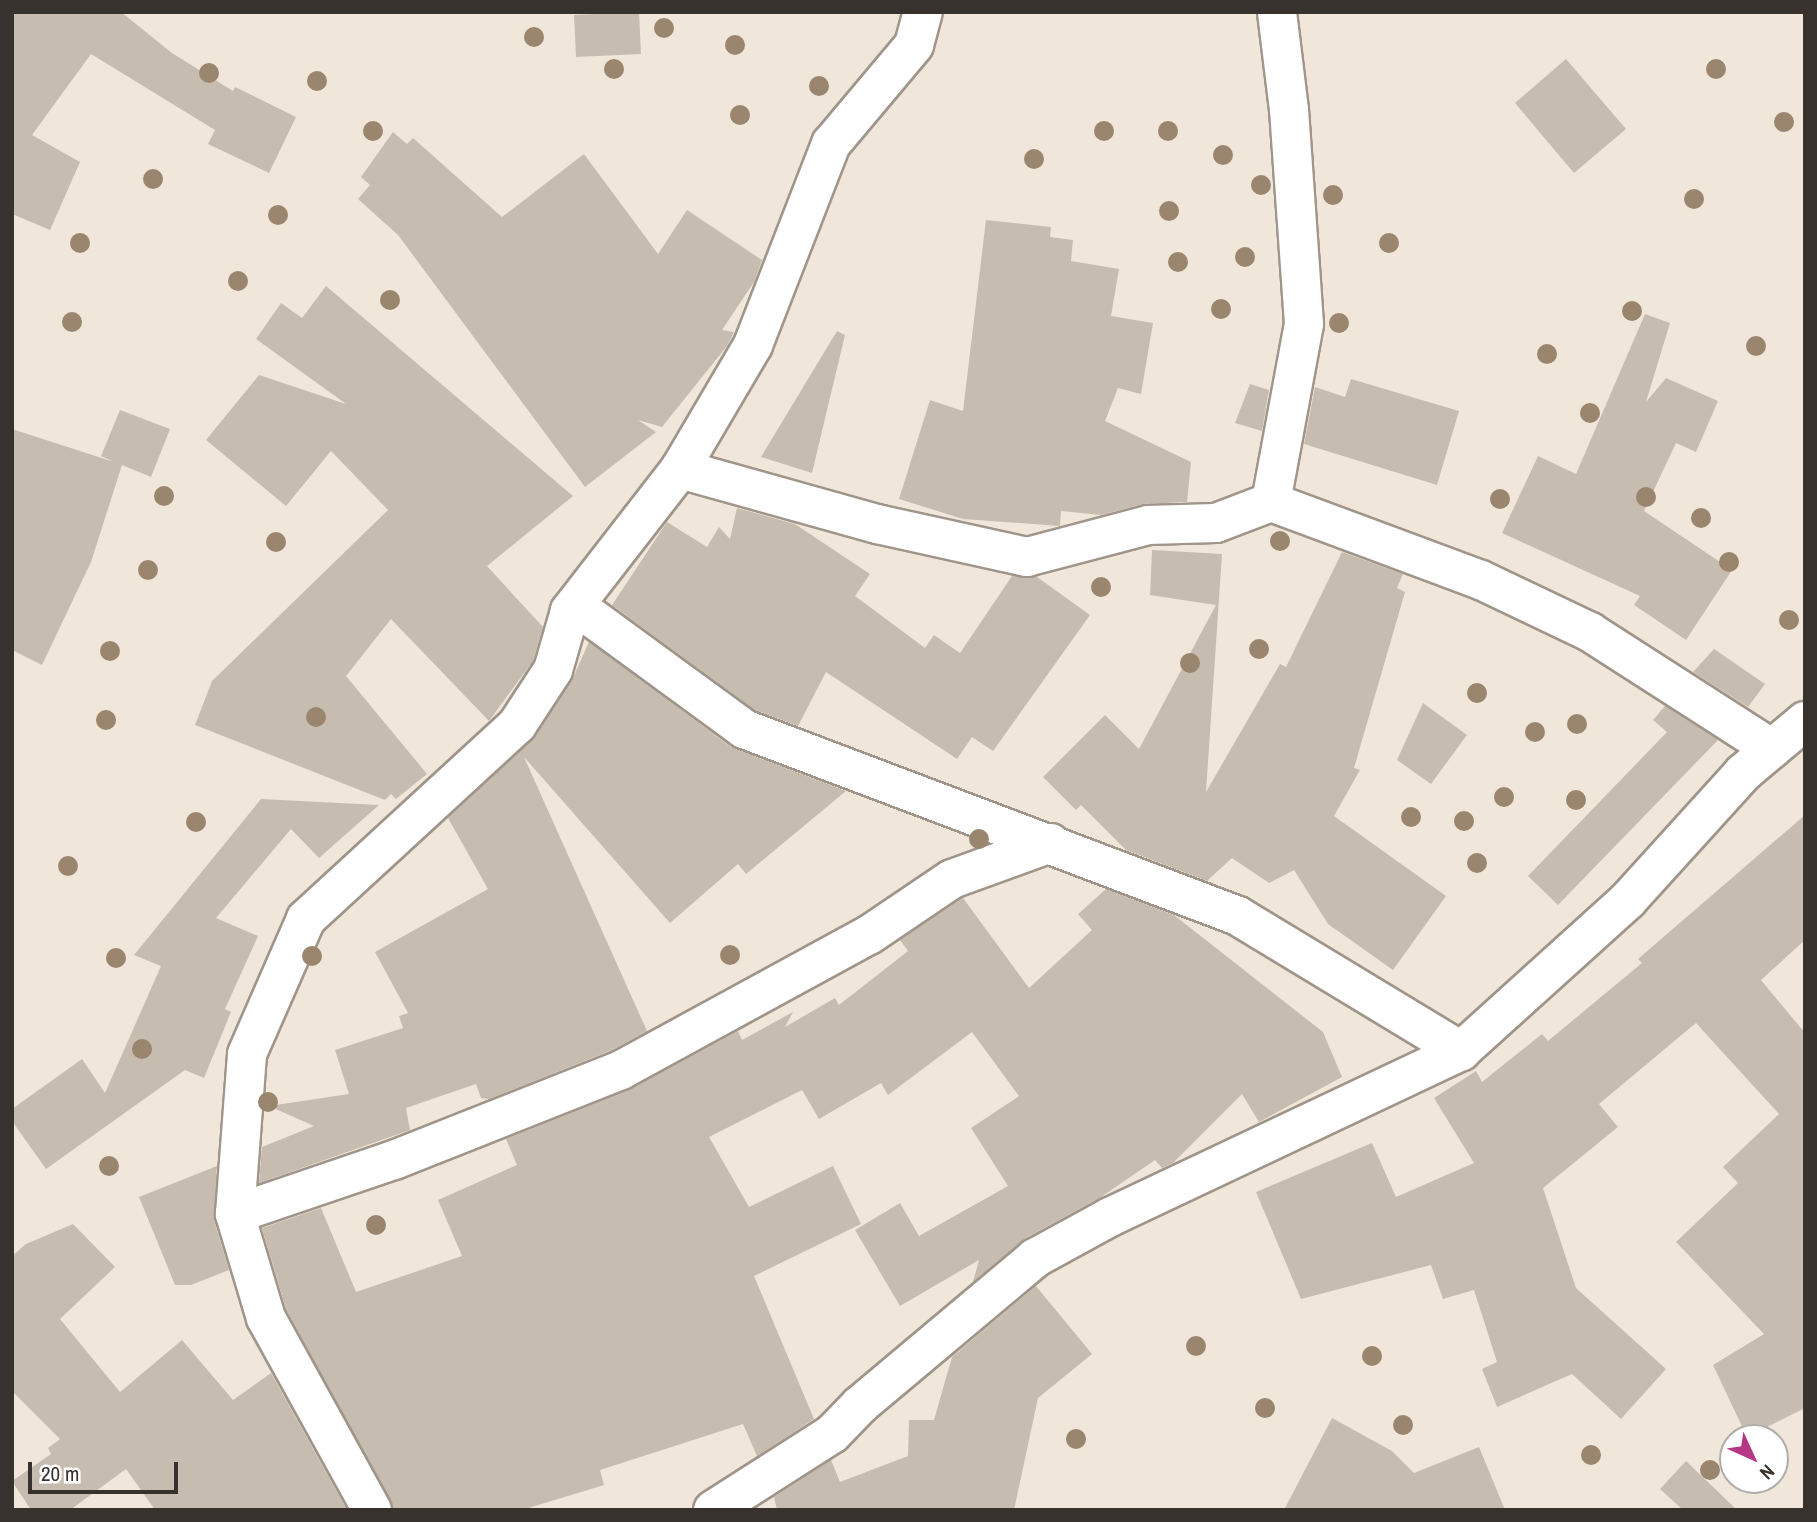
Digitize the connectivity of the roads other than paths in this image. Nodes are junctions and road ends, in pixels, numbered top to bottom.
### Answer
1 (923, 12) edge
2 (1277, 12) edge
3 (680, 469) junction
4 (1271, 502) junction
5 (570, 611) junction
6 (1805, 720) edge
7 (1772, 749) junction
8 (1051, 843) junction
9 (1461, 1051) junction
10 (235, 1214) junction
11 (373, 1510) edge
12 (713, 1510) edge

1 - 3 street
2 - 4 street
3 - 4 street
3 - 5 street
4 - 7 street
5 - 8 street
5 - 10 street
6 - 7 street
7 - 9 street
8 - 9 street
8 - 10 street
9 - 12 street
10 - 11 street

